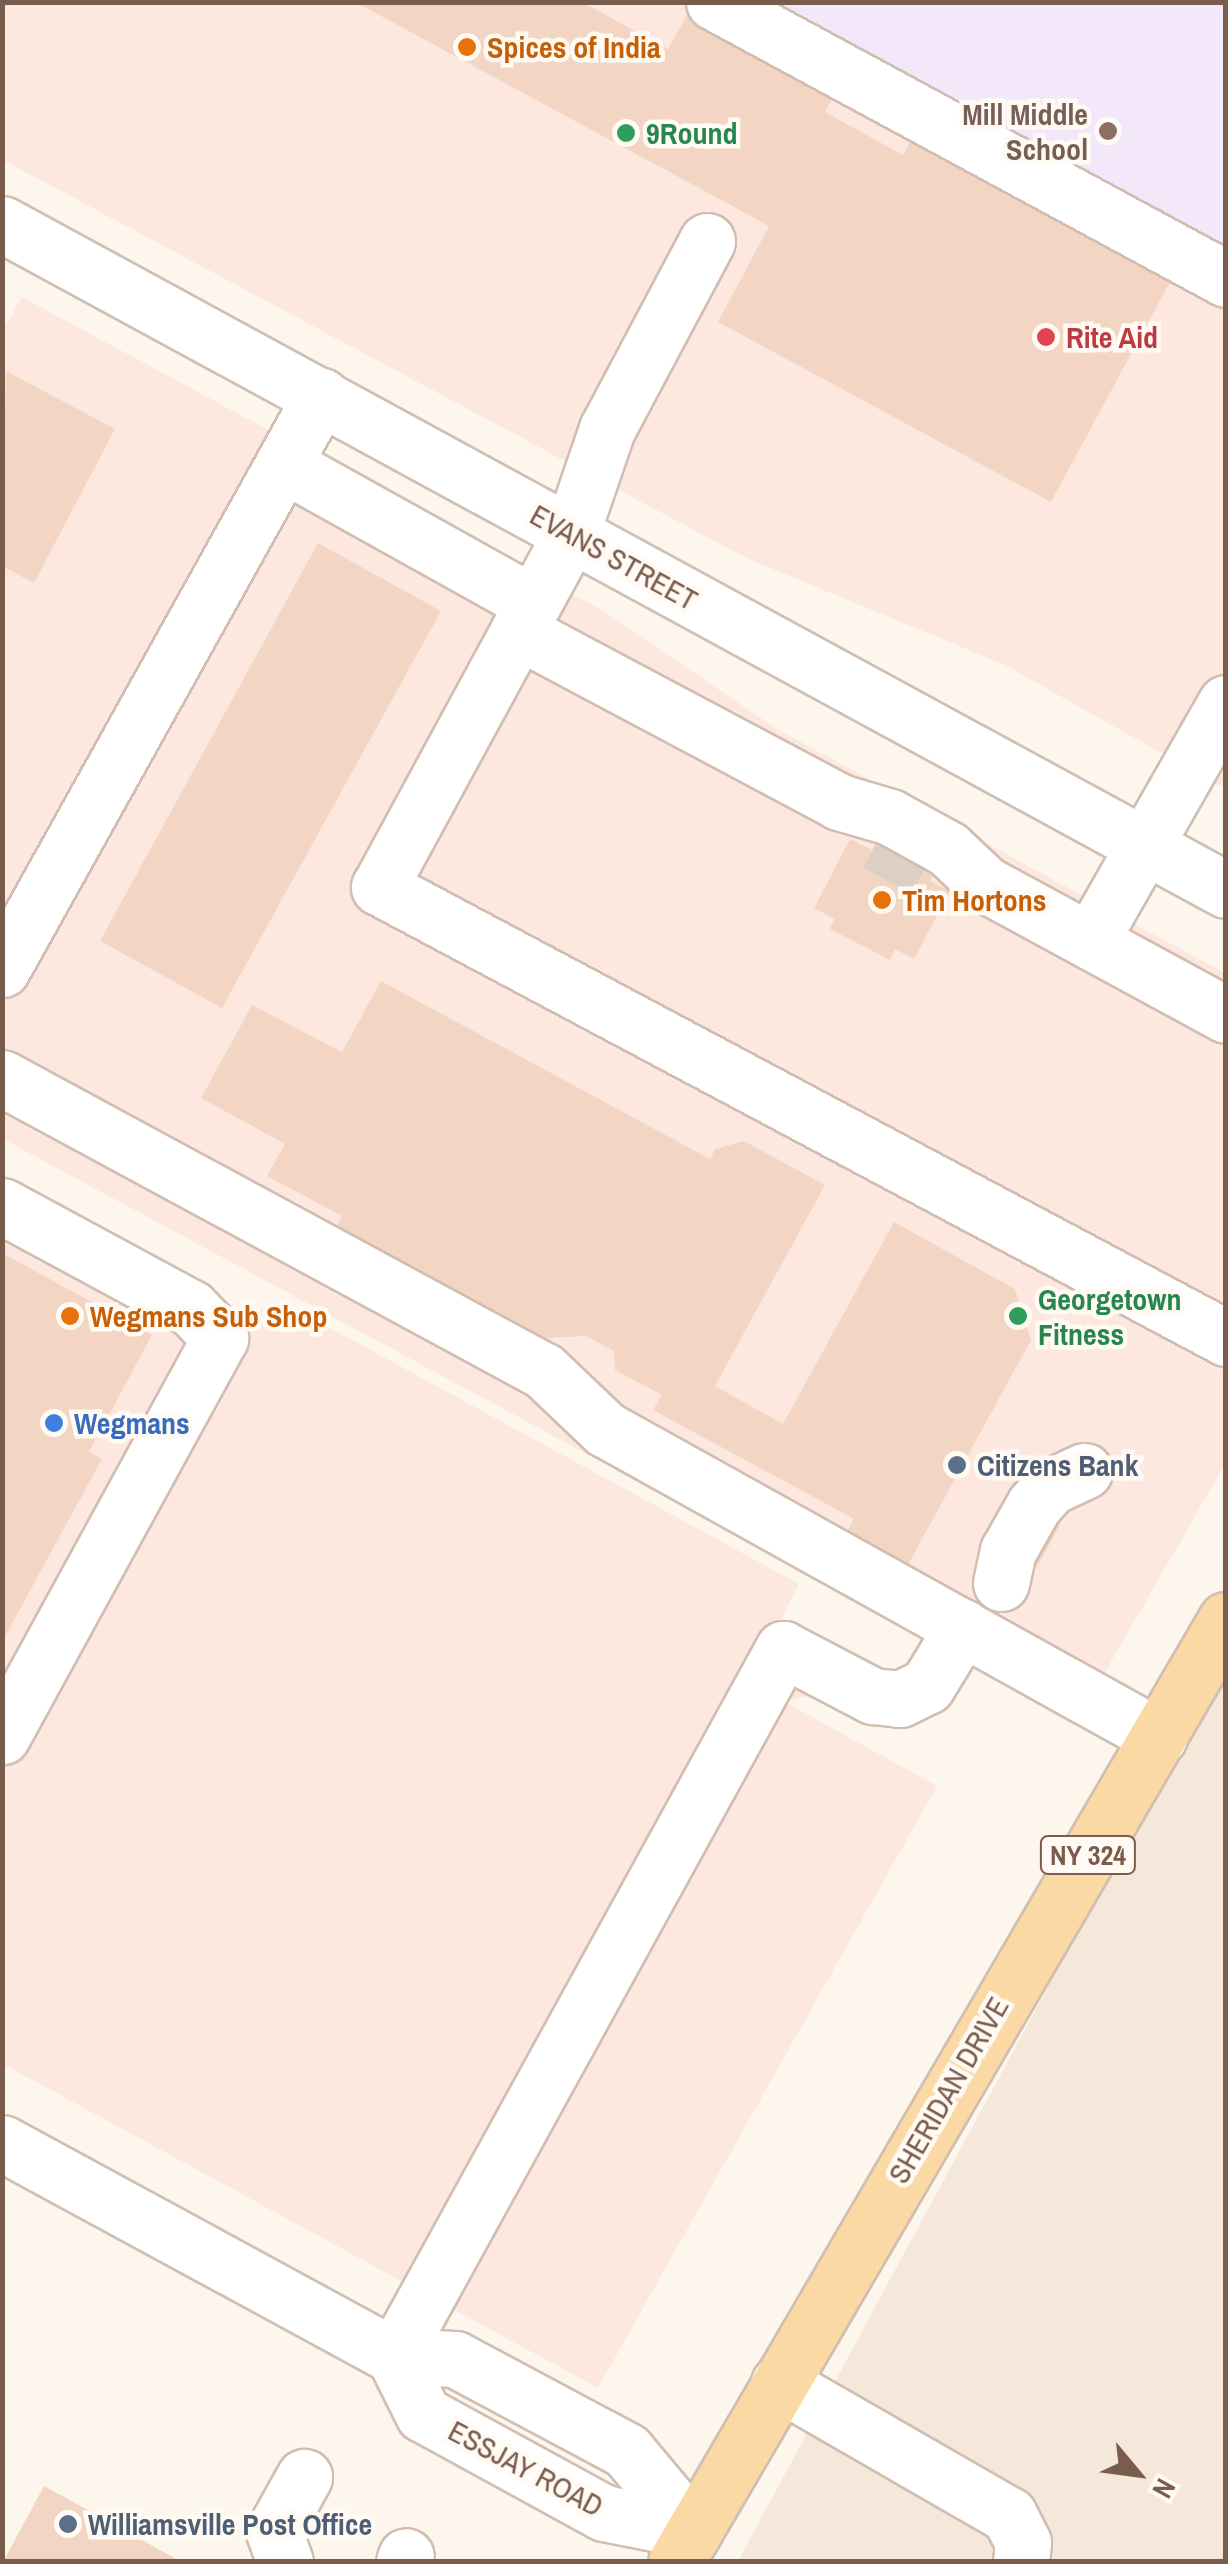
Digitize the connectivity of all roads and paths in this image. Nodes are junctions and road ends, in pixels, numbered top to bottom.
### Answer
1 (714, 2) edge
2 (2, 224) edge
3 (708, 241) dead end
4 (1226, 279) edge
5 (321, 396) junction
6 (283, 464) junction
7 (572, 534) junction
8 (526, 617) junction
9 (1221, 720) edge
10 (839, 802) junction
11 (876, 844) tunnel mouth
12 (1143, 845) junction
13 (1226, 890) edge
14 (1090, 942) junction
15 (2, 969) edge
16 (1226, 1015) edge
17 (2, 1078) edge
18 (2, 1206) edge
19 (1226, 1338) edge
20 (1024, 1553) junction
21 (1226, 1620) edge
22 (968, 1630) junction
23 (2, 1736) edge
24 (1159, 1737) junction
25 (2, 2142) edge
26 (394, 2356) junction
27 (779, 2382) junction
28 (304, 2477) dead end
29 (685, 2546) edge
30 (285, 2562) edge
31 (1020, 2562) edge

1 - 4 street
2 - 5 street, EVANS STREET
3 - 7 street
5 - 6 street
5 - 7 street, EVANS STREET
6 - 8 street
6 - 15 street
7 - 8 street
7 - 12 street, EVANS STREET
8 - 10 street
8 - 19 street
9 - 12 street
10 - 11 street
10 - 14 street
12 - 13 street, EVANS STREET
12 - 14 street
14 - 16 street
17 - 22 street
18 - 23 street
20 - 20 street
20 - 22 street
21 - 24 main road, SHERIDAN DRIVE / NY 324
22 - 24 street
22 - 26 street
24 - 27 main road, SHERIDAN DRIVE / NY 324
25 - 26 street, ESSJAY ROAD
26 - 29 street, ESSJAY ROAD
27 - 29 main road, SHERIDAN DRIVE / NY 324
27 - 31 street
28 - 30 street

